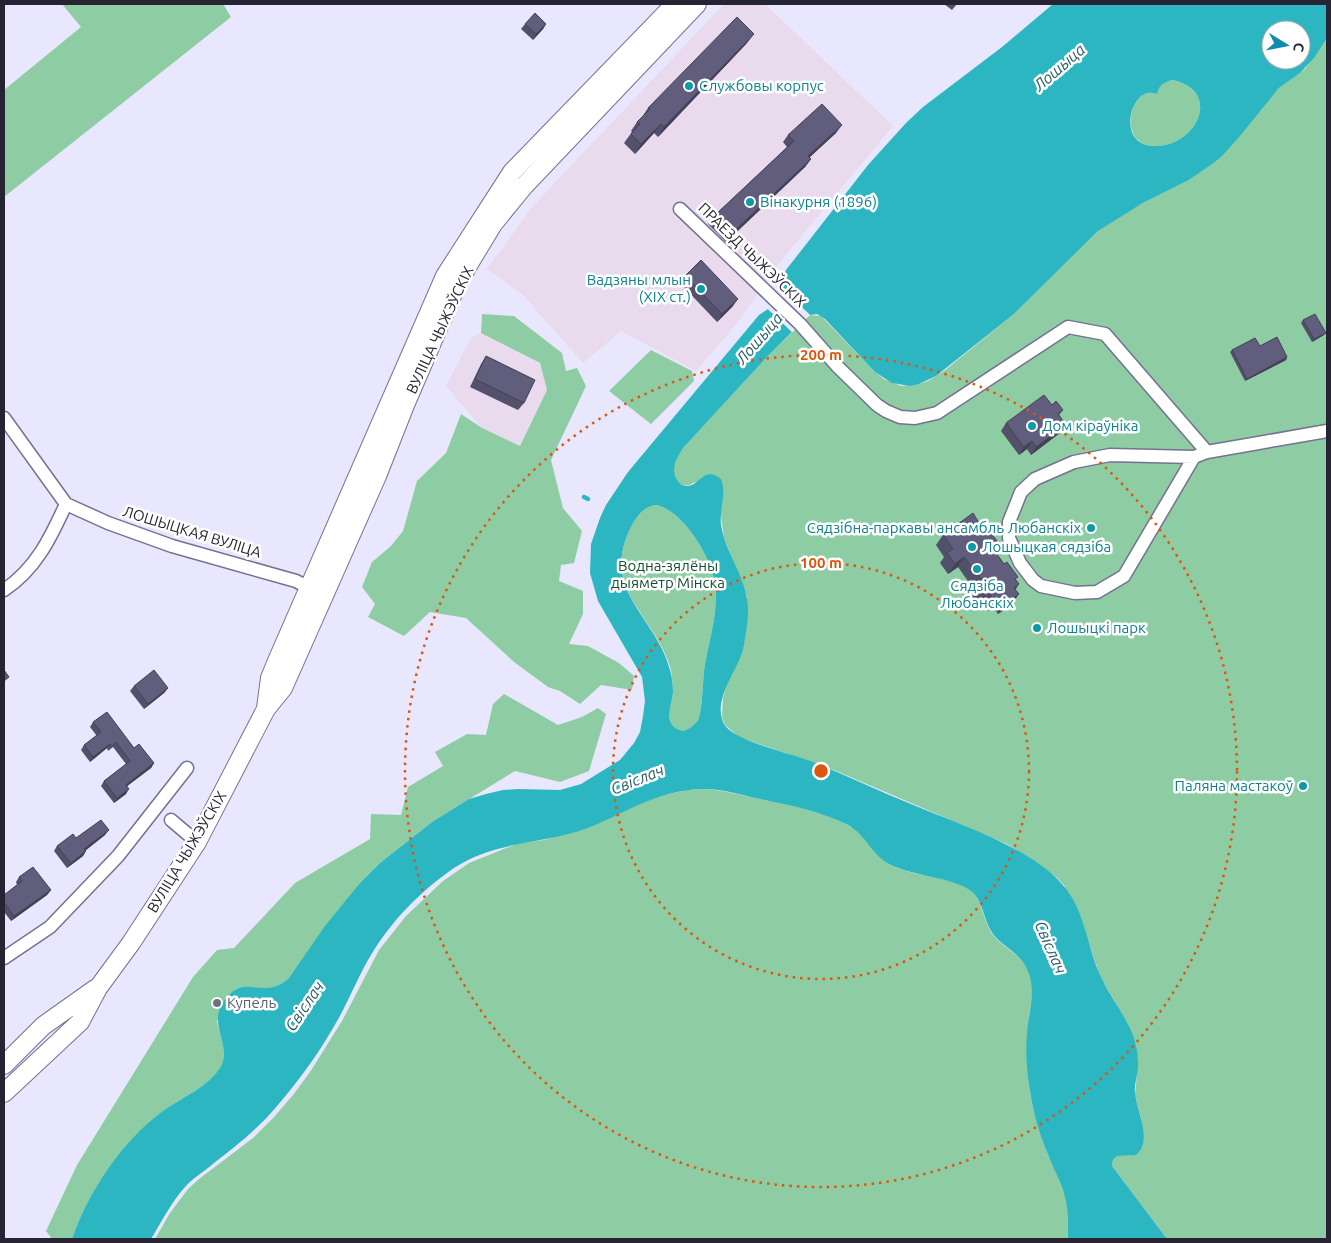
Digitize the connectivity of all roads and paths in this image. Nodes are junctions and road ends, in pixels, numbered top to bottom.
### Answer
1 (675, 4) edge
2 (697, 4) edge
3 (680, 209) dead end
4 (4, 418) edge
5 (1327, 430) edge
6 (1207, 452) junction
7 (1194, 457) junction
8 (66, 504) junction
9 (308, 587) junction
10 (4, 590) edge
11 (324, 596) junction
12 (266, 709) junction
13 (187, 768) dead end
14 (171, 820) dead end
15 (196, 842) junction
16 (4, 958) edge
17 (98, 988) junction
18 (4, 1065) edge
19 (4, 1093) edge

1 - 9 street, ВУЛІЦА ЧЫЖЭЎСКІХ
2 - 11 street, ВУЛІЦА ЧЫЖЭЎСКІХ
3 - 6 street, ПРАЕЗД ЧЫЖЭЎСКІХ
4 - 8 street, ЛОШЫЦКАЯ ВУЛІЦА
5 - 6 street
6 - 7 street
7 - 7 street
8 - 9 street, ЛОШЫЦКАЯ ВУЛІЦА
8 - 10 street
9 - 11 street, ЛОШЫЦКАЯ ВУЛІЦА
9 - 12 street, ВУЛІЦА ЧЫЖЭЎСКІХ
11 - 12 street, ВУЛІЦА ЧЫЖЭЎСКІХ
12 - 15 street, ВУЛІЦА ЧЫЖЭЎСКІХ
13 - 16 street
14 - 15 street
15 - 17 street, ВУЛІЦА ЧЫЖЭЎСКІХ
17 - 18 street, ВУЛІЦА ЧЫЖЭЎСКІХ
17 - 19 street, ВУЛІЦА ЧЫЖЭЎСКІХ

